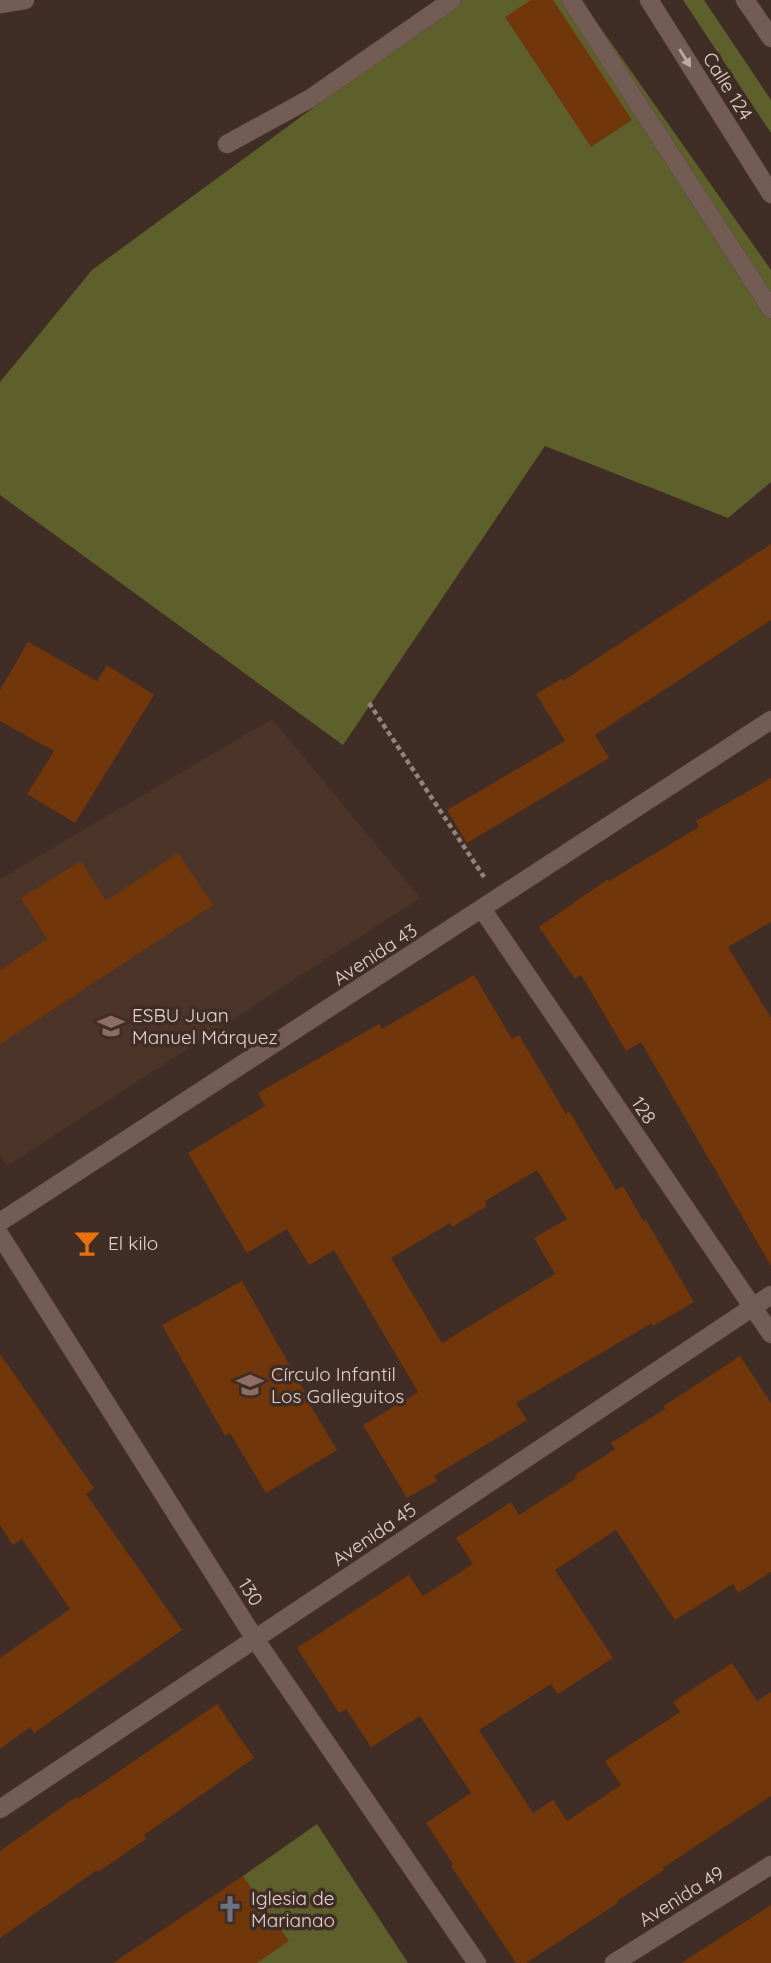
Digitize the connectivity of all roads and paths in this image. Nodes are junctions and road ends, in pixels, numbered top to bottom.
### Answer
1 (25, 0) edge
2 (452, 0) edge
3 (571, 0) edge
4 (649, 0) edge
5 (745, 0) edge
6 (0, 4) edge
7 (771, 38) edge
8 (227, 144) dead end
9 (771, 194) edge
10 (771, 309) edge
11 (369, 703) dead end
12 (771, 720) edge
13 (498, 898) junction
14 (482, 909) junction
15 (0, 1222) edge
16 (0, 1236) edge
17 (771, 1295) edge
18 (752, 1306) junction
19 (771, 1334) edge
20 (256, 1639) junction
21 (0, 1809) edge
22 (771, 1865) edge
23 (477, 1963) edge
24 (614, 1963) edge

1 - 6 street
2 - 8 street
3 - 10 street
4 -> 9 street, Calle 124
5 - 7 street
11 - 13 path
12 - 13 street, Avenida 43
13 - 14 street, Avenida 43
14 - 15 street, Avenida 43
14 - 18 street, 128
16 - 20 street, 130
17 - 18 street, Avenida 45
18 - 19 street, 128
18 - 20 street, Avenida 45
20 - 21 street, Avenida 45
20 - 23 street, 130
22 - 24 street, Avenida 49

